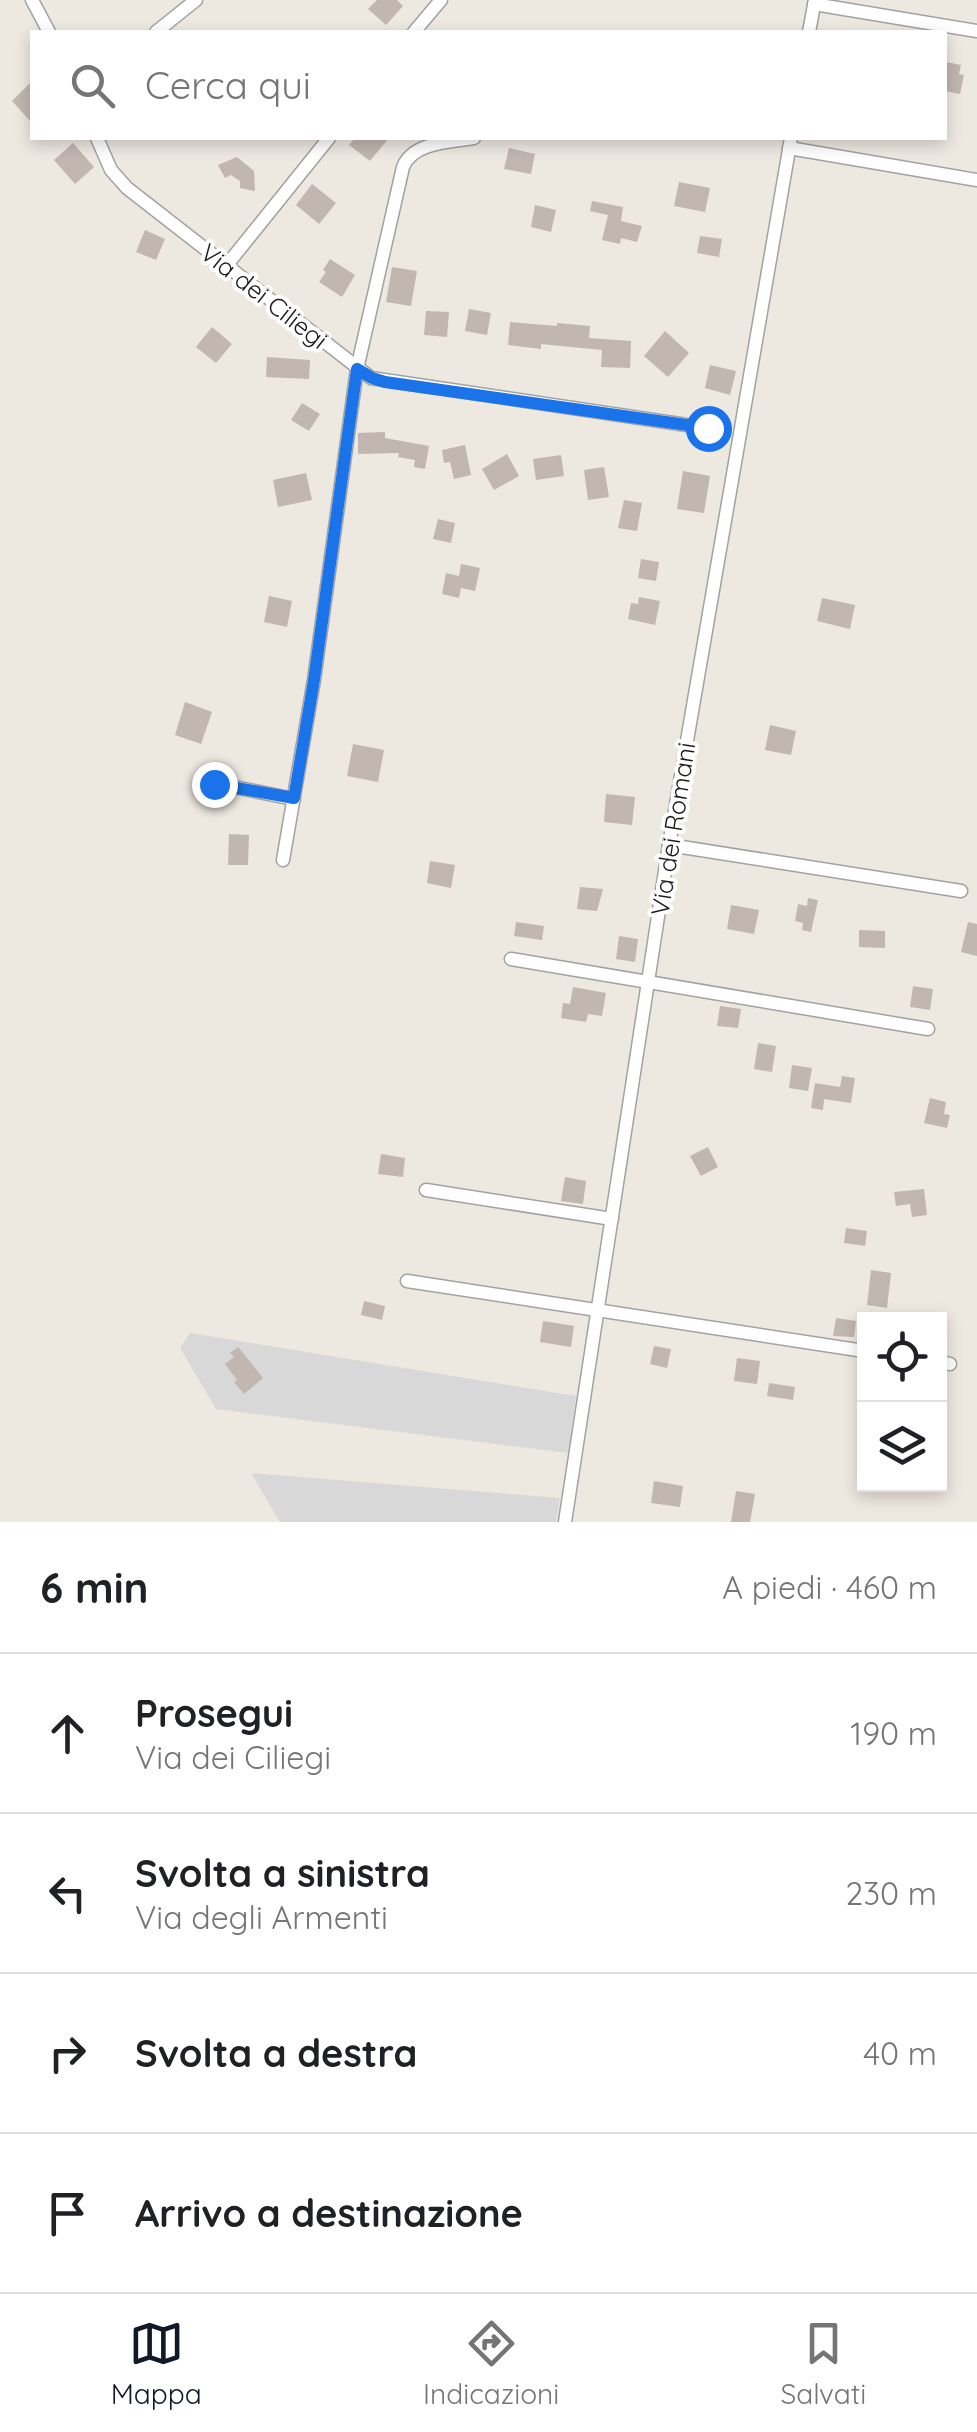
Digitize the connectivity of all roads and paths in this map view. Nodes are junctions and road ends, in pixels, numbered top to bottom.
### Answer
1 (32, 0) edge
2 (196, 0) edge
3 (441, 0) edge
4 (814, 2) edge
5 (48, 30) edge
6 (158, 30) edge
7 (416, 30) edge
8 (809, 30) edge
9 (977, 32) edge
10 (98, 140) edge
11 (328, 140) edge
12 (463, 140) edge
13 (790, 143) edge
14 (977, 180) edge
15 (226, 266) junction
16 (357, 369) junction
17 (708, 428) dead end
18 (214, 784) dead end
19 (294, 798) junction
20 (669, 844) junction
21 (283, 860) dead end
22 (961, 891) dead end
23 (511, 959) dead end
24 (648, 982) junction
25 (928, 1029) dead end
26 (426, 1190) dead end
27 (612, 1219) junction
28 (406, 1281) dead end
29 (598, 1311) junction
30 (857, 1350) edge
31 (565, 1522) edge

1 - 5 street
2 - 6 street
3 - 7 street
4 - 8 street
4 - 9 street
10 - 15 street, Via dei Ciliegi
11 - 15 street
12 - 16 street
13 - 14 street
13 - 20 street, Via dei Romani
15 - 16 street, Via dei Ciliegi
16 - 17 street, Via dei Ciliegi
16 - 19 street
18 - 19 street
19 - 21 street
20 - 22 street
20 - 24 street, Via dei Romani
23 - 24 street
24 - 25 street
24 - 27 street, Via dei Romani
26 - 27 street
27 - 29 street, Via dei Romani
28 - 29 street
29 - 30 street
29 - 31 street, Via dei Romani

